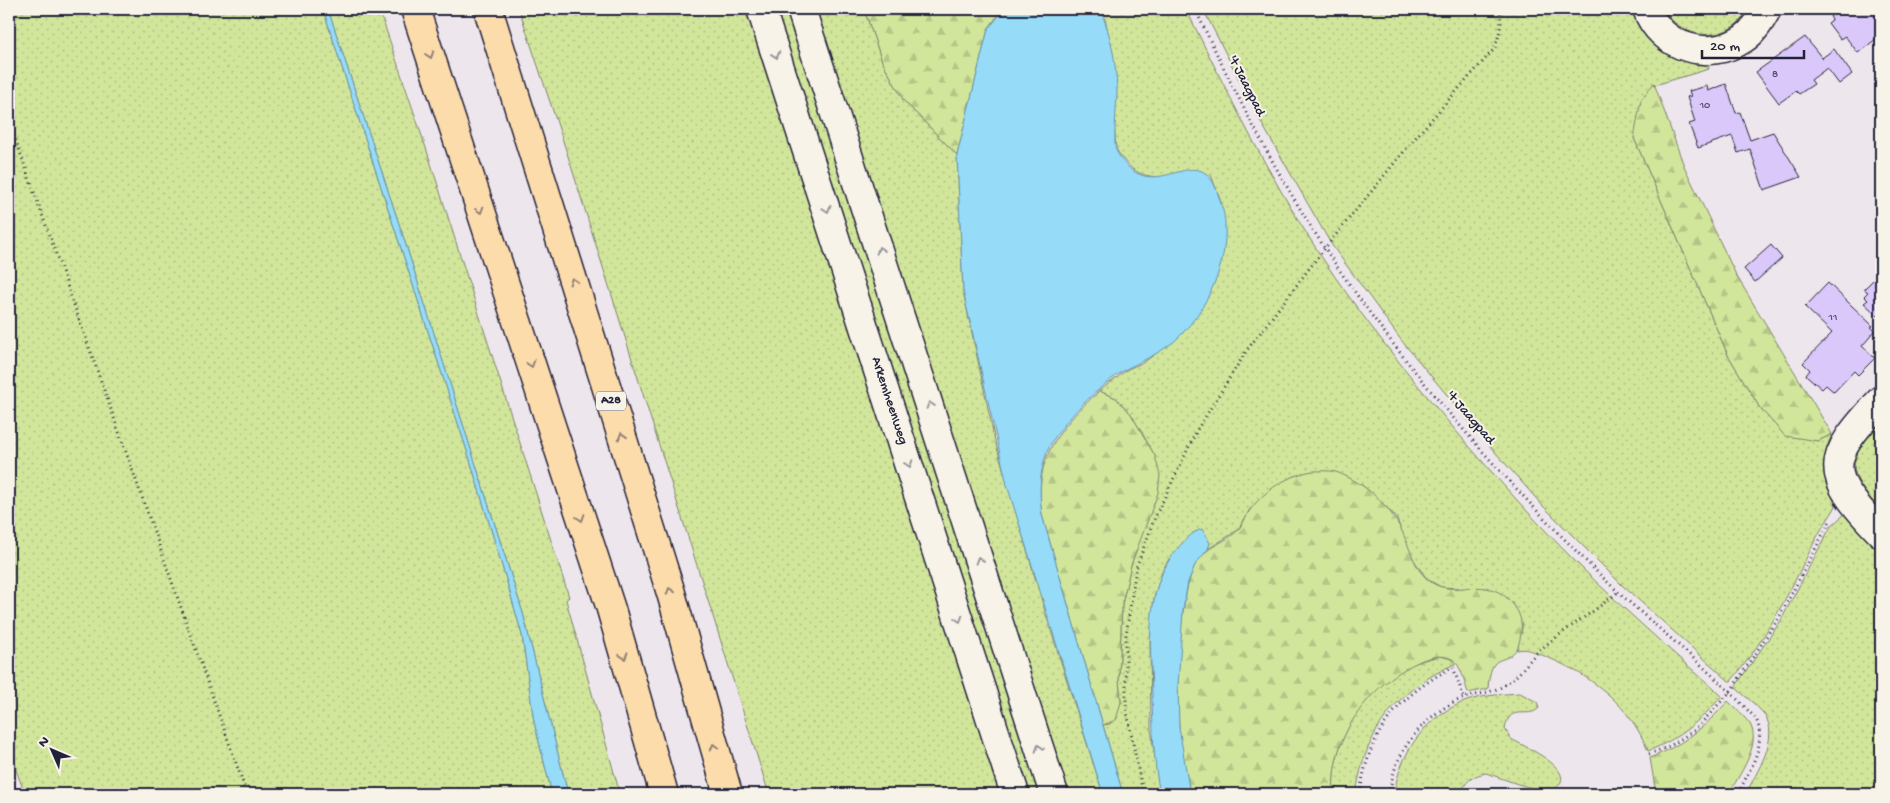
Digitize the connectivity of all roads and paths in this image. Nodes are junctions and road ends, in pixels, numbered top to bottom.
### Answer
1 (415, 9) edge
2 (488, 9) edge
3 (761, 9) edge
4 (801, 9) edge
5 (1195, 9) edge
6 (1500, 9) edge
7 (1647, 9) edge
8 (1767, 9) edge
9 (9, 120) edge
10 (1325, 248) junction
11 (1881, 400) edge
12 (1853, 503) junction
13 (1881, 533) edge
14 (1618, 592) junction
15 (1730, 692) junction
16 (1464, 698) junction
17 (1649, 754) dead end
18 (247, 794) edge
19 (664, 794) edge
20 (728, 794) edge
21 (1015, 794) edge
22 (1054, 794) edge
23 (1143, 794) edge
24 (1360, 794) edge
25 (1390, 794) edge
26 (1738, 794) edge

1 -> 19 highway
20 -> 2 highway, A28
3 -> 21 main road, Arkemheenweg
22 -> 4 main road
5 - 10 path, 't Jaagpad
6 - 10 path
7 - 8 main road
9 - 18 path
10 - 14 path, 't Jaagpad
10 - 23 path
11 - 12 main road
12 - 13 main road
12 - 15 path
14 - 15 path, 't Jaagpad
14 - 16 path
15 - 17 path
15 - 26 path, 't Jaagpad
16 - 24 path
16 - 25 path

